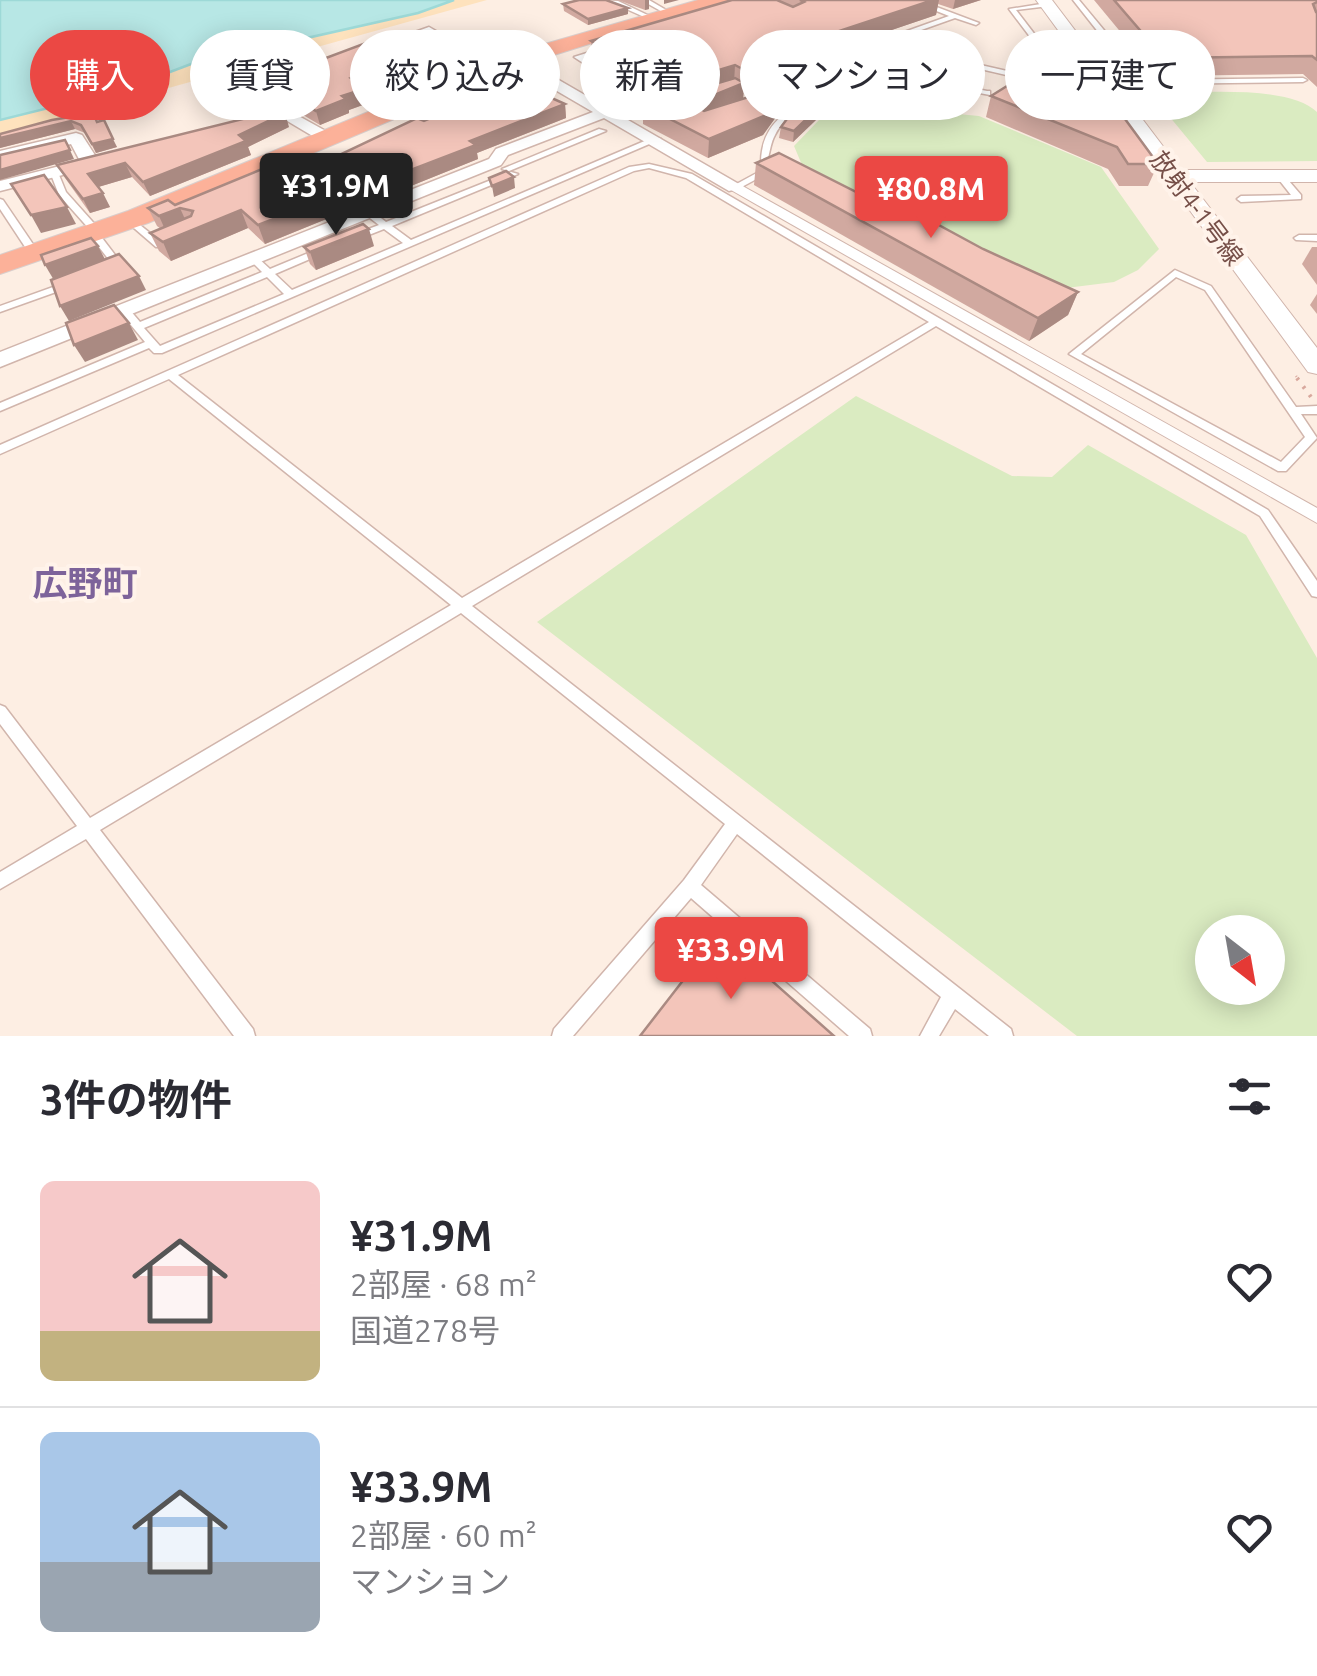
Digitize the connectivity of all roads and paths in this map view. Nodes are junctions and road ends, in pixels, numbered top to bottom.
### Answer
1 (600, 0) edge
2 (720, 0) edge
3 (912, 0) edge
4 (1076, 0) edge
5 (1045, 2) edge
6 (656, 11) edge
7 (955, 16) junction
8 (976, 23) dead end
9 (915, 30) edge
10 (1027, 30) edge
11 (1066, 30) edge
12 (560, 44) edge
13 (1303, 80) dead end
14 (262, 120) edge
15 (296, 120) edge
16 (370, 120) edge
17 (586, 120) edge
18 (622, 120) edge
19 (779, 120) edge
20 (1127, 120) edge
21 (226, 129) edge
22 (602, 131) dead end
23 (327, 138) junction
24 (657, 139) junction
25 (0, 156) edge
26 (776, 166) junction
27 (505, 169) junction
28 (793, 176) edge
29 (1173, 176) junction
30 (1280, 176) junction
31 (1317, 176) edge
32 (56, 178) junction
33 (0, 186) edge
34 (734, 187) junction
35 (44, 188) edge
36 (538, 190) junction
37 (14, 197) edge
38 (1241, 198) dead end
39 (0, 202) edge
40 (369, 212) junction
41 (130, 220) junction
42 (386, 225) junction
43 (95, 232) junction
44 (176, 238) edge
45 (1300, 238) dead end
46 (1317, 238) edge
47 (410, 244) junction
48 (34, 254) junction
49 (0, 265) edge
50 (262, 266) junction
51 (102, 272) edge
52 (85, 278) edge
53 (292, 295) junction
54 (0, 309) edge
55 (124, 311) junction
56 (936, 322) junction
57 (137, 327) junction
58 (150, 344) junction
59 (0, 360) edge
60 (1317, 366) edge
61 (171, 375) junction
62 (0, 407) edge
63 (1317, 410) edge
64 (1293, 411) junction
65 (0, 450) edge
66 (1317, 516) edge
67 (1317, 592) edge
68 (462, 604) junction
69 (0, 712) edge
70 (736, 823) junction
71 (87, 830) junction
72 (0, 880) edge
73 (690, 886) junction
74 (953, 994) junction
75 (246, 1036) edge
76 (561, 1036) edge
77 (863, 1036) edge
78 (929, 1036) edge
79 (1004, 1036) edge

1 - 6 lane
2 - 6 highway
3 - 7 lane
4 - 13 lane
5 - 10 lane
5 - 11 street, 放射4-1号線
6 - 12 highway
7 - 8 lane
7 - 9 lane
14 - 21 street
15 - 23 street
16 - 23 highway
17 - 27 street
18 - 24 street
19 - 26 lane
20 - 29 street, 放射4-1号線
22 - 27 lane
23 - 41 highway
24 - 34 street
24 - 36 lane
25 - 32 street
26 - 28 lane
26 - 34 lane
27 - 36 lane
27 - 40 street
27 - 42 lane
29 - 30 street
29 - 60 street, 放射4-1号線
30 - 31 street
30 - 38 lane
32 - 33 street
32 - 35 lane
32 - 43 lane
34 - 66 street
36 - 47 lane
37 - 39 lane
39 - 48 lane
40 - 42 lane
40 - 50 street
41 - 43 highway
41 - 44 lane
42 - 47 lane
42 - 50 lane
43 - 48 highway
43 - 51 lane
45 - 46 lane
47 - 53 lane
48 - 49 highway
50 - 53 lane
50 - 55 street
50 - 57 lane
52 - 54 lane
53 - 58 lane
55 - 57 lane
55 - 59 street
56 - 61 lane
56 - 67 lane
56 - 68 lane
57 - 58 lane
58 - 62 lane
61 - 65 lane
61 - 68 lane
63 - 64 lane
64 - 64 lane
68 - 70 lane
68 - 71 lane
69 - 71 lane
70 - 73 lane
70 - 74 lane
71 - 72 lane
71 - 75 lane
73 - 76 lane
73 - 77 lane
74 - 78 lane
74 - 79 lane

